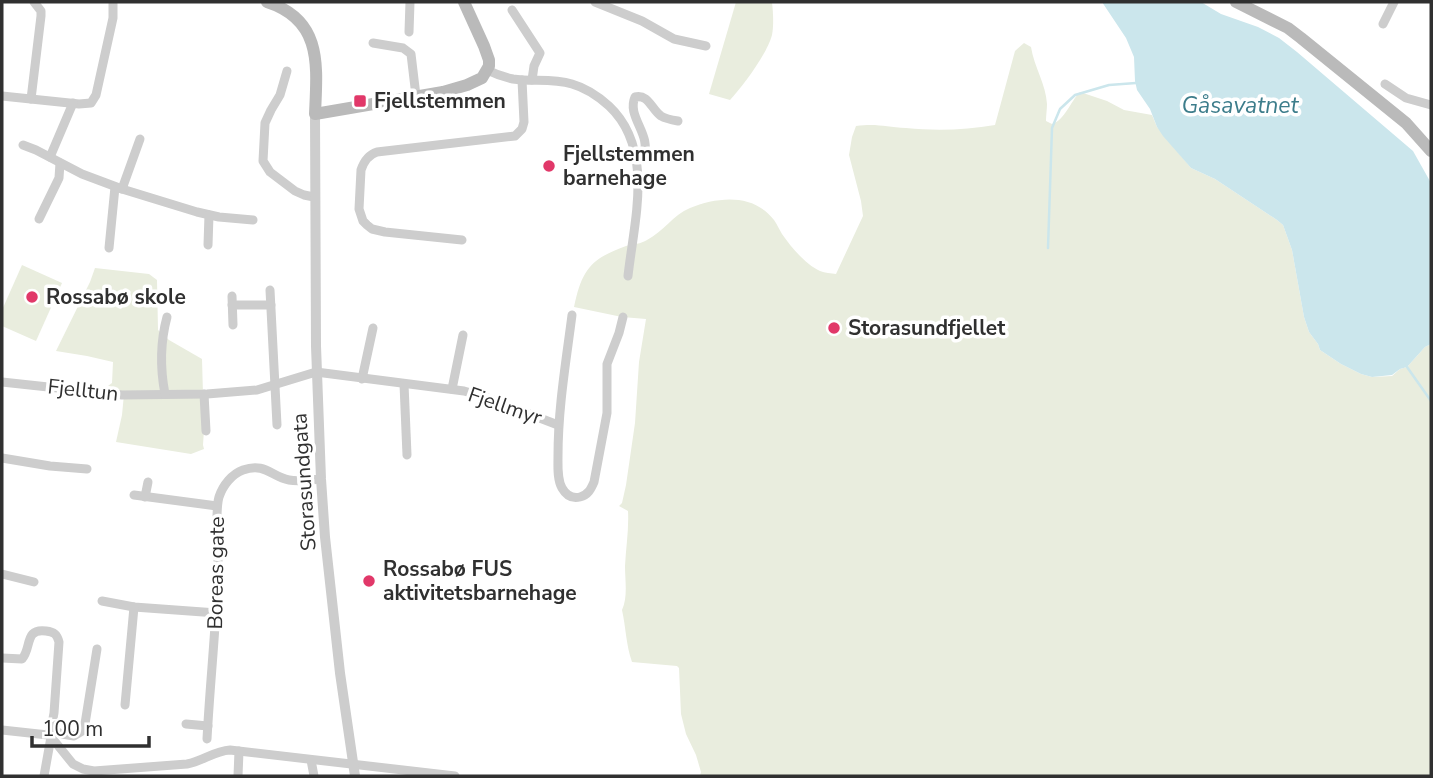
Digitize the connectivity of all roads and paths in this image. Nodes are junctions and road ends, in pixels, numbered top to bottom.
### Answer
1 (34, 2) edge
2 (113, 2) edge
3 (267, 2) edge
4 (410, 2) edge
5 (464, 2) edge
6 (595, 2) edge
7 (1236, 2) edge
8 (1394, 2) edge
9 (512, 10) dead end
10 (1383, 24) dead end
11 (409, 32) dead end
12 (373, 43) dead end
13 (706, 46) dead end
14 (487, 70) junction
15 (287, 71) dead end
16 (527, 80) junction
17 (1385, 85) dead end
18 (2, 96) edge
19 (416, 96) junction
20 (31, 99) junction
21 (73, 103) junction
22 (1431, 105) edge
23 (315, 114) junction
24 (678, 121) dead end
25 (139, 139) dead end
26 (23, 145) dead end
27 (1430, 147) edge
28 (50, 157) junction
29 (636, 159) junction
30 (60, 163) junction
31 (118, 188) junction
32 (314, 197) junction
33 (209, 215) junction
34 (39, 219) dead end
35 (253, 220) dead end
36 (462, 240) dead end
37 (208, 245) dead end
38 (109, 248) dead end
39 (628, 276) dead end
40 (270, 290) dead end
41 (271, 305) junction
42 (572, 315) dead end
43 (167, 317) dead end
44 (623, 317) dead end
45 (233, 326) dead end
46 (373, 328) dead end
47 (463, 335) dead end
48 (316, 372) junction
49 (362, 379) junction
50 (2, 382) edge
51 (404, 384) junction
52 (274, 385) junction
53 (452, 389) junction
54 (165, 394) junction
55 (204, 394) junction
56 (277, 425) dead end
57 (558, 425) junction
58 (206, 431) dead end
59 (407, 455) dead end
60 (2, 458) edge
61 (87, 469) dead end
62 (321, 479) junction
63 (148, 482) dead end
64 (134, 495) dead end
65 (145, 497) junction
66 (217, 506) junction
67 (2, 574) edge
68 (34, 582) dead end
69 (102, 601) dead end
70 (134, 607) junction
71 (217, 613) junction
72 (97, 649) dead end
73 (2, 659) edge
74 (125, 705) dead end
75 (186, 724) dead end
76 (208, 726) junction
77 (2, 730) edge
78 (50, 734) junction
79 (207, 739) dead end
80 (240, 751) junction
81 (311, 760) junction
82 (175, 765) junction
83 (354, 768) edge
84 (118, 773) edge
85 (44, 776) edge
86 (174, 776) edge
87 (238, 776) edge
88 (314, 776) edge
89 (455, 776) edge

1 - 20 street
2 - 21 street
3 - 23 main road, Storasundgata
4 - 11 street
5 - 14 main road
6 - 13 street
7 - 27 main road
8 - 10 street
9 - 16 street
12 - 19 street
14 - 16 street
14 - 19 main road
15 - 32 street
16 - 29 street
16 - 36 street
17 - 22 street
18 - 20 street
19 - 23 main road
20 - 21 street
21 - 28 street
23 - 32 street, Storasundgata
24 - 29 street
25 - 31 street
26 - 28 street
28 - 30 street
29 - 39 street
30 - 31 street
30 - 34 street
31 - 33 street
31 - 38 street
32 - 48 street, Storasundgata
33 - 35 street
33 - 37 street
40 - 41 street
41 - 45 street
41 - 52 street
42 - 57 street
43 - 54 street
44 - 57 street
46 - 49 street
47 - 53 street, Fjellmyr
48 - 49 street, Fjellmyr
48 - 52 street, Fjelltun
48 - 62 street, Storasundgata
49 - 51 street, Fjellmyr
50 - 54 street, Fjelltun
51 - 53 street, Fjellmyr
51 - 59 street
52 - 55 street, Fjelltun
52 - 56 street
53 - 57 street, Fjellmyr
54 - 55 street, Fjelltun
55 - 58 street
60 - 61 street
62 - 66 street, Boreas gate
62 - 83 street, Storasundgata
63 - 65 street
64 - 65 street
65 - 66 street
66 - 71 street, Boreas gate
67 - 68 street
69 - 70 street
70 - 71 street
70 - 74 street
71 - 76 street, Boreas gate
72 - 78 street
73 - 78 street
75 - 76 street
76 - 79 street, Boreas gate
77 - 78 street
78 - 84 street
78 - 85 street
80 - 81 street
80 - 82 street
80 - 87 street
81 - 83 street
81 - 88 street
82 - 84 street
82 - 86 street
83 - 89 street

